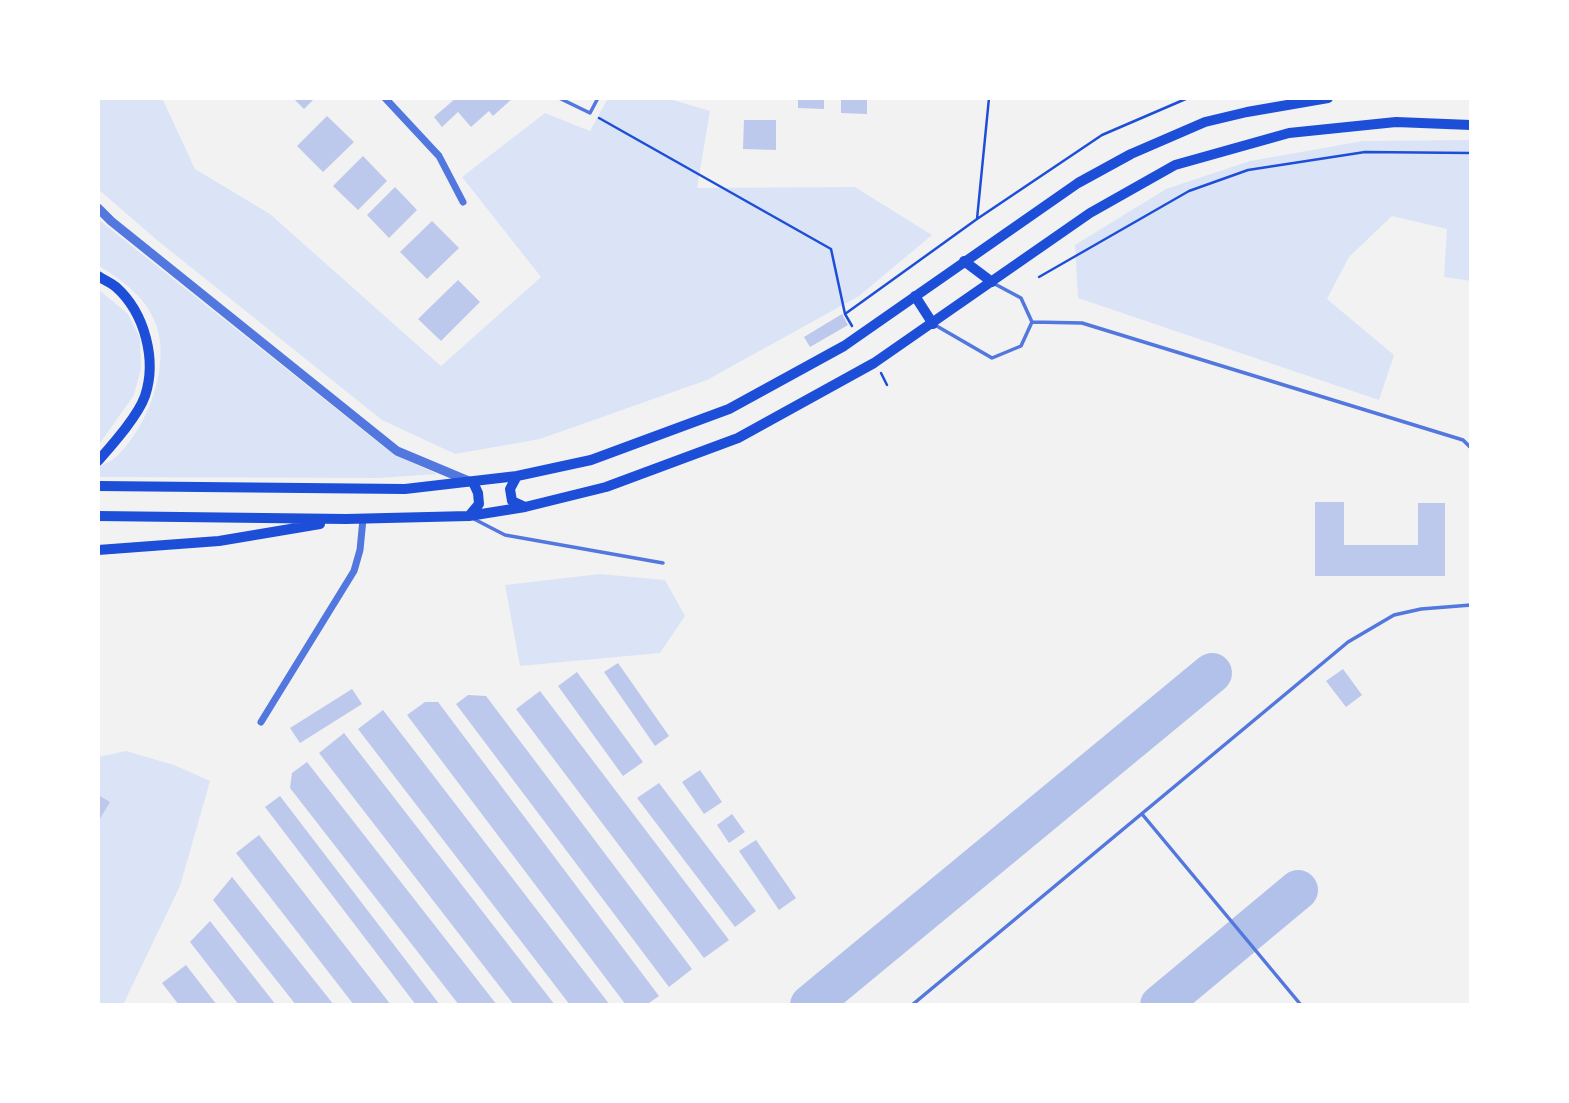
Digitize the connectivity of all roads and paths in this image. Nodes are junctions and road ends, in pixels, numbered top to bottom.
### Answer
1 (385, 98) edge
2 (559, 98) edge
3 (598, 98) edge
4 (989, 98) edge
5 (1188, 98) edge
6 (1328, 98) edge
7 (590, 113) junction
8 (1471, 125) edge
9 (1471, 153) edge
10 (463, 202) dead end
11 (98, 208) edge
12 (977, 219) junction
13 (964, 261) junction
14 (98, 276) edge
15 (1039, 277) dead end
16 (992, 282) junction
17 (915, 296) junction
18 (845, 313) junction
19 (1032, 322) junction
20 (933, 324) junction
21 (859, 337) junction
22 (874, 363) junction
23 (887, 384) dead end
24 (1471, 448) edge
25 (98, 461) edge
26 (517, 476) junction
27 (473, 482) junction
28 (98, 486) edge
29 (525, 507) junction
30 (98, 516) edge
31 (468, 516) junction
32 (346, 519) junction
33 (363, 519) junction
34 (98, 550) edge
35 (663, 563) dead end
36 (1471, 605) edge
37 (261, 722) dead end
38 (1142, 814) junction
39 (912, 1005) edge
40 (1301, 1005) edge

1 - 10 street
2 - 7 lane
3 - 7 lane
4 - 12 path
5 - 12 path
6 - 13 main road
7 - 18 path
8 - 16 main road
9 - 15 path
11 - 27 street
12 - 18 path
13 - 16 main road
13 - 17 main road
14 - 25 main road
16 - 19 lane
16 - 20 main road
17 - 20 main road
17 - 21 main road
18 - 21 path
19 - 20 lane
19 - 24 lane
20 - 22 main road
21 - 26 main road
22 - 23 path
22 - 29 main road
26 - 27 main road
26 - 29 main road
27 - 28 main road
27 - 31 main road
29 - 31 main road
30 - 32 main road
31 - 33 main road
31 - 35 lane
32 - 33 main road
32 - 34 main road
33 - 37 street
36 - 38 lane
38 - 39 lane
38 - 40 lane

